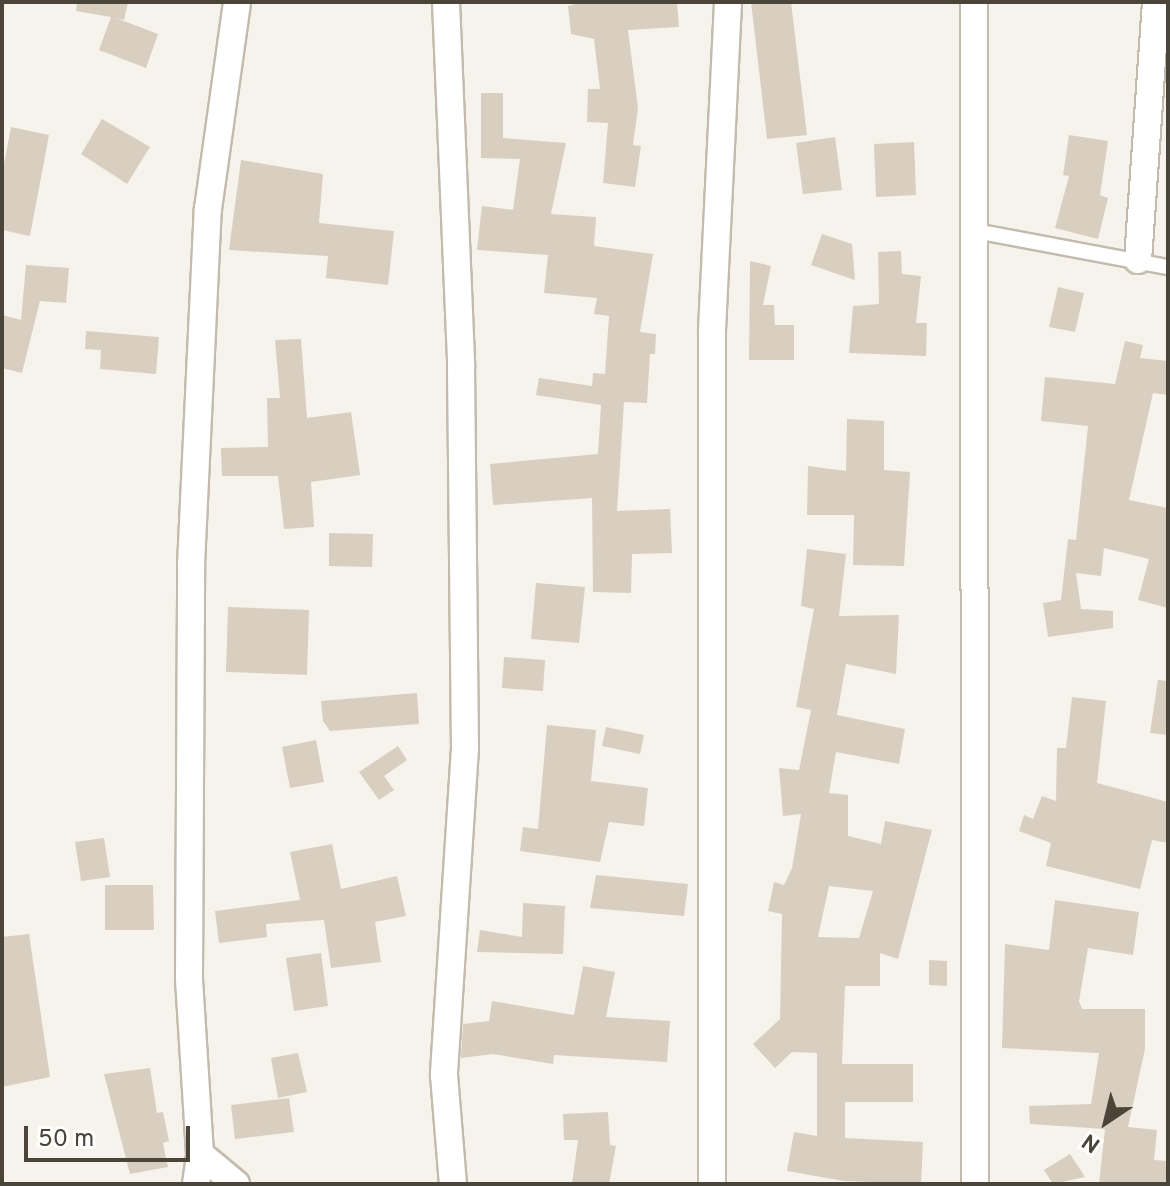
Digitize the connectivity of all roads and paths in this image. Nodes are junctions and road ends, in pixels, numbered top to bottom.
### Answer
1 (237, 2) edge
2 (446, 2) edge
3 (728, 2) edge
4 (974, 2) edge
5 (1156, 2) edge
6 (975, 231) junction
7 (1138, 260) junction
8 (1168, 267) edge
9 (200, 1154) junction
10 (196, 1184) edge
11 (236, 1184) edge
12 (453, 1184) edge
13 (712, 1184) edge
14 (975, 1184) edge

1 - 9 street
2 - 12 street
3 - 13 street
4 - 6 street
5 - 7 street
6 - 7 lane
6 - 14 street
7 - 8 lane
9 - 10 street
9 - 11 street

